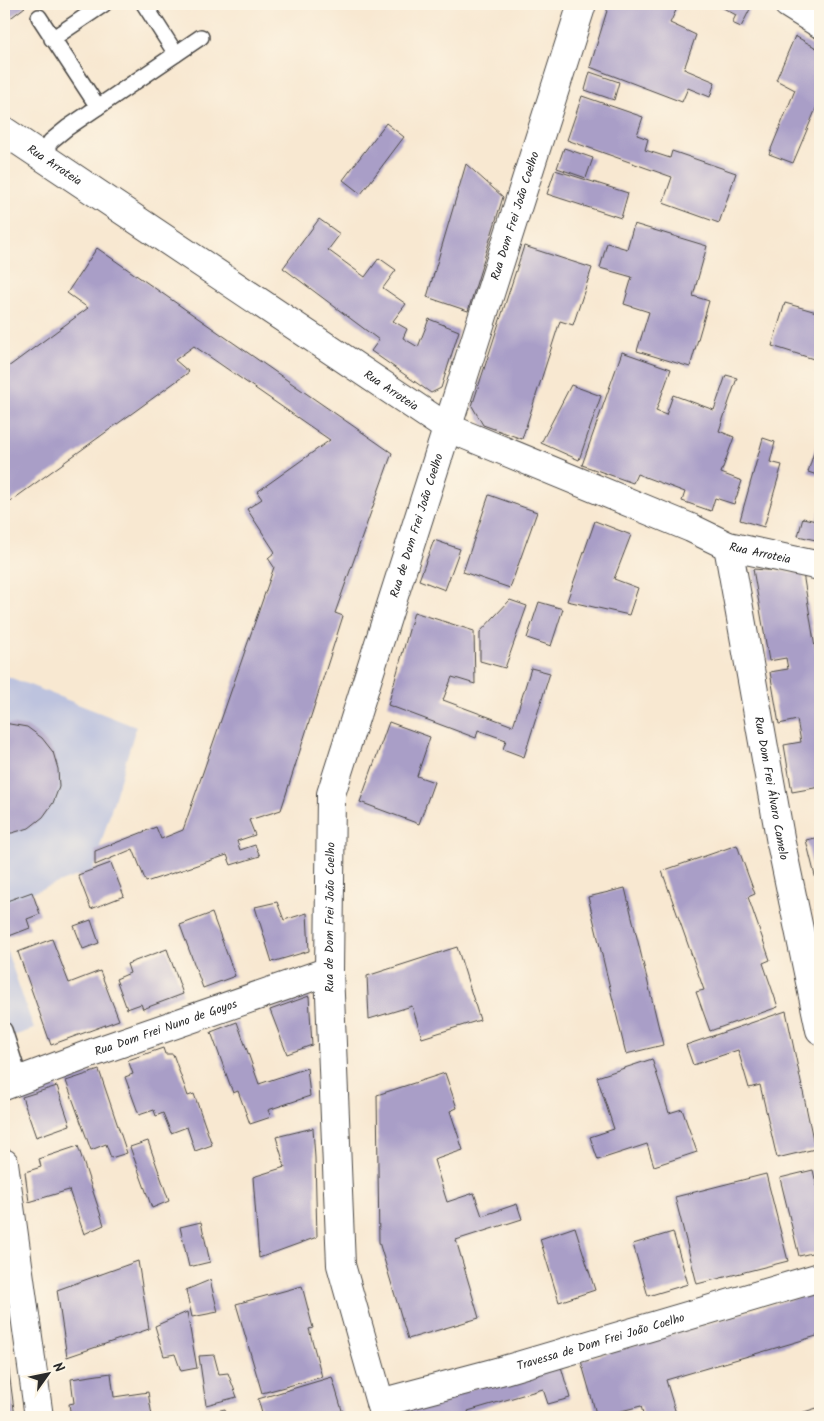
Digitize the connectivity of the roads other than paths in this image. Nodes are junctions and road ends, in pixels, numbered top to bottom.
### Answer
1 (104, 4) edge
2 (144, 4) edge
3 (582, 4) edge
4 (788, 4) edge
5 (39, 17) dead end
6 (820, 24) edge
7 (200, 37) dead end
8 (52, 39) junction
9 (176, 54) junction
10 (98, 107) junction
11 (4, 131) edge
12 (41, 156) junction
13 (446, 427) junction
14 (728, 546) junction
15 (820, 566) edge
16 (329, 971) junction
17 (4, 1030) edge
18 (820, 1030) edge
19 (12, 1083) edge
20 (4, 1163) edge
21 (820, 1277) edge
22 (382, 1410) edge
23 (39, 1417) edge

1 - 8 lane
2 - 9 lane
3 - 13 street, Rua Dom Frei João Coelho
4 - 6 street
5 - 8 lane
7 - 9 lane
8 - 10 lane
9 - 10 lane
10 - 12 lane
11 - 12 street, Rua Arroteia
12 - 13 street, Rua Arroteia
13 - 14 street, Rua Arroteia
13 - 16 street, Rua de Dom Frei João Coelho
14 - 15 street, Rua Arroteia
14 - 18 street, Rua Dom Frei Álvaro Camelo
16 - 19 street, Rua Dom Frei Nuno de Goyos
16 - 22 street, Rua de Dom Frei João Coelho
17 - 19 lane
20 - 23 street
21 - 22 street, Travessa de Dom Frei João Coelho

